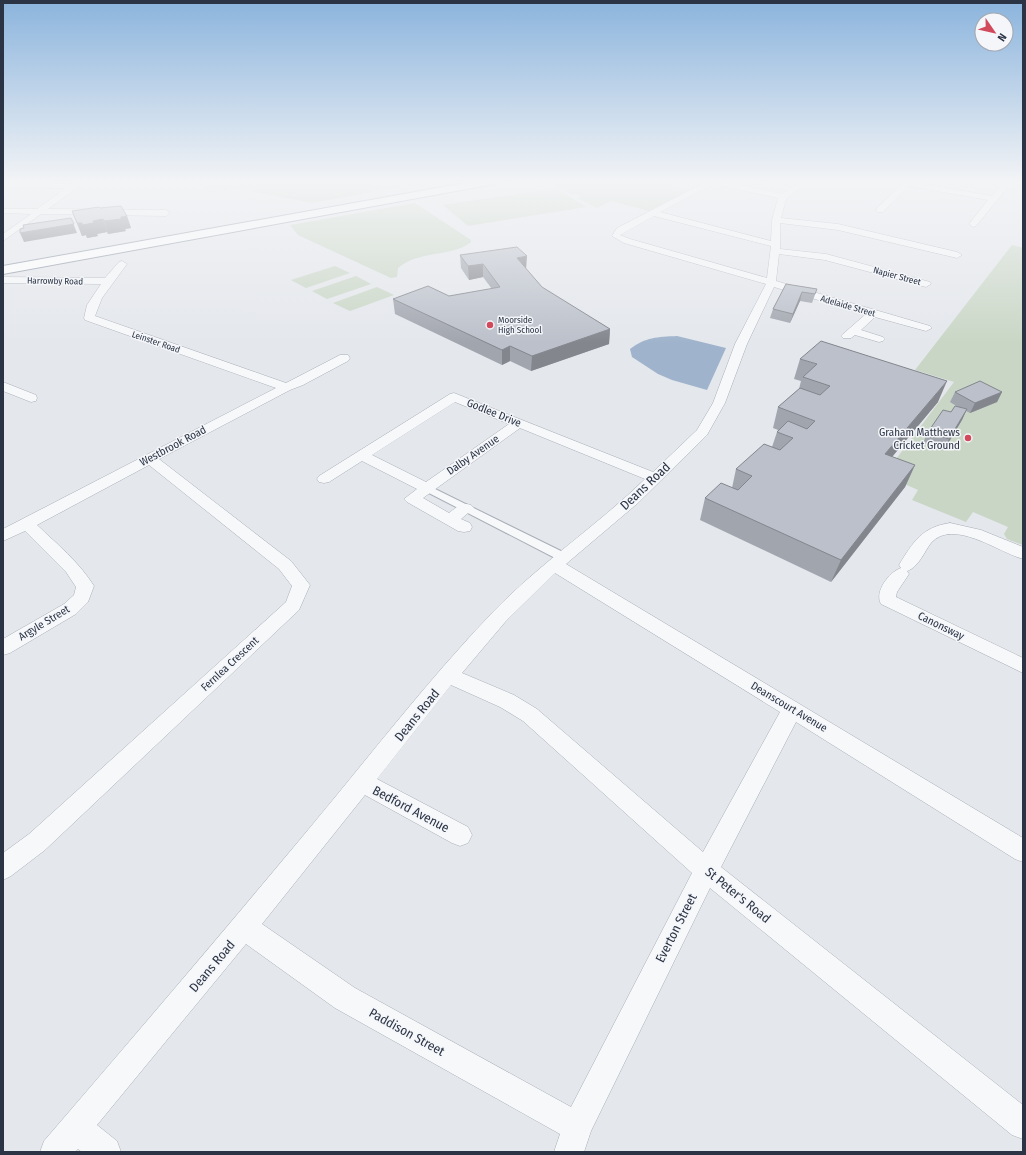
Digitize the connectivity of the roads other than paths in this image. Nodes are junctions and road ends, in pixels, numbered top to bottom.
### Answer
1 (158, 235) edge
2 (197, 235) edge
3 (616, 235) edge
4 (735, 235) edge
5 (775, 235) edge
6 (872, 235) edge
7 (775, 247) junction
8 (957, 255) dead end
9 (3, 262) edge
10 (122, 264) dead end
11 (3, 270) edge
12 (3, 280) edge
13 (107, 281) junction
14 (926, 284) dead end
15 (770, 285) junction
16 (873, 313) junction
17 (926, 328) dead end
18 (879, 339) dead end
19 (344, 358) dead end
20 (3, 386) edge
21 (286, 387) junction
22 (31, 398) dead end
23 (519, 423) junction
24 (360, 455) junction
25 (150, 459) junction
26 (655, 478) junction
27 (324, 479) dead end
28 (427, 488) junction
29 (466, 508) junction
30 (450, 520) junction
31 (26, 523) junction
32 (464, 527) dead end
33 (3, 536) edge
34 (1023, 553) edge
35 (559, 561) junction
36 (3, 648) edge
37 (1023, 666) edge
38 (448, 676) junction
39 (792, 709) junction
40 (362, 782) junction
41 (460, 835) dead end
42 (1023, 851) edge
43 (3, 868) edge
44 (706, 870) junction
45 (244, 927) junction
46 (1023, 1124) edge
47 (577, 1127) junction
48 (76, 1128) junction
49 (55, 1152) edge
50 (106, 1152) edge
51 (569, 1152) edge

1 - 9 highway
2 - 11 highway
3 - 15 street, Adelaide Street
4 - 7 street, Napier Street
5 - 7 street, Deans Road
6 - 8 street
7 - 14 street, Napier Street
7 - 15 street, Deans Road
10 - 13 street, Leinster Road
12 - 13 street, Harrowby Road
13 - 21 street, Leinster Road
15 - 16 street, Adelaide Street
15 - 26 street, Deans Road
16 - 17 street, Adelaide Street
16 - 18 street
19 - 21 street, Westbrook Road
20 - 22 street
21 - 25 street, Westbrook Road
23 - 24 street, Godlee Drive
23 - 26 street, Godlee Drive
23 - 28 street, Dalby Avenue
24 - 27 street, Godlee Drive
24 - 28 street
25 - 31 street, Westbrook Road
25 - 43 street, Fernlea Crescent
26 - 35 street, Deans Road
28 - 29 street
28 - 30 street, Dalby Avenue
29 - 30 street
29 - 35 street
30 - 32 street
31 - 33 street, Westbrook Road
31 - 36 street, Argyle Street
34 - 37 street, Canonsway
35 - 38 street, Deans Road
35 - 39 street, Deanscourt Avenue
38 - 40 street, Deans Road
38 - 44 street, St Peter's Road
39 - 42 street, Deanscourt Avenue
39 - 44 street, Everton Street
40 - 41 street, Bedford Avenue
40 - 45 street, Deans Road
44 - 46 street, St Peter's Road
44 - 47 street, Everton Street
45 - 47 street, Paddison Street
45 - 48 street, Deans Road
47 - 51 street, Everton Street
48 - 49 street, Deans Road
48 - 50 street

